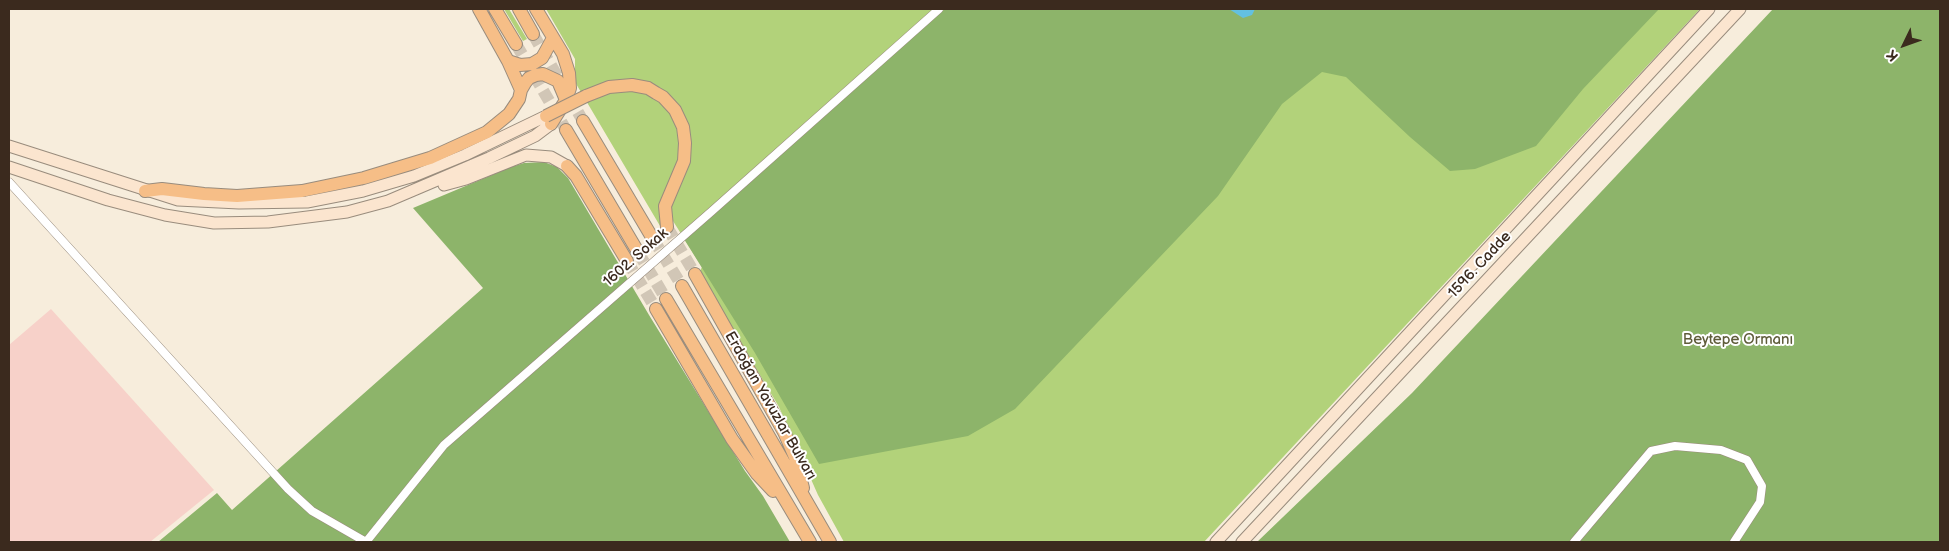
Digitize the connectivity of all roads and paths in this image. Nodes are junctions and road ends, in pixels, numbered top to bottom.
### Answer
1 (479, 9) edge
2 (495, 9) edge
3 (519, 9) edge
4 (536, 9) edge
5 (939, 9) edge
6 (1709, 9) edge
7 (1740, 9) edge
8 (533, 34) tunnel mouth
9 (553, 38) junction
10 (516, 44) tunnel mouth
11 (508, 61) junction
12 (521, 90) junction
13 (566, 100) junction
14 (548, 120) junction
15 (583, 120) tunnel mouth
16 (566, 130) tunnel mouth
17 (9, 146) edge
18 (9, 166) edge
19 (567, 166) joint
20 (9, 182) edge
21 (145, 191) junction
22 (415, 191) junction
23 (667, 227) tunnel mouth
24 (653, 239) tunnel mouth
25 (638, 252) tunnel mouth
26 (627, 261) tunnel mouth
27 (695, 274) tunnel mouth
28 (682, 286) tunnel mouth
29 (666, 299) tunnel mouth
30 (656, 309) tunnel mouth
31 (805, 500) junction
32 (790, 510) junction
33 (366, 542) edge
34 (810, 542) edge
35 (830, 542) edge
36 (1216, 542) edge
37 (1242, 542) edge
38 (1574, 542) edge
39 (1734, 542) edge

1 - 11 main road
2 - 10 main road
3 - 8 main road
4 - 9 main road
5 - 33 street, 1602. Sokak
6 - 36 main road, 1596. Cadde
7 - 37 main road, 1596. Cadde
9 - 11 main road
9 - 13 main road
11 - 12 main road
12 - 13 main road
12 - 21 main road
13 - 14 main road
14 - 21 main road
14 - 22 main road
14 - 23 main road, bridge
15 - 24 main road
16 - 25 main road
17 - 21 main road
18 - 22 main road
19 - 22 main road
19 - 26 main road
20 - 33 street
27 - 31 main road
28 - 31 main road, Erdoğan Yavuzlar Bulvarı
29 - 32 main road
30 - 32 main road
31 - 35 main road, Erdoğan Yavuzlar Bulvarı
32 - 34 main road
38 - 39 street

